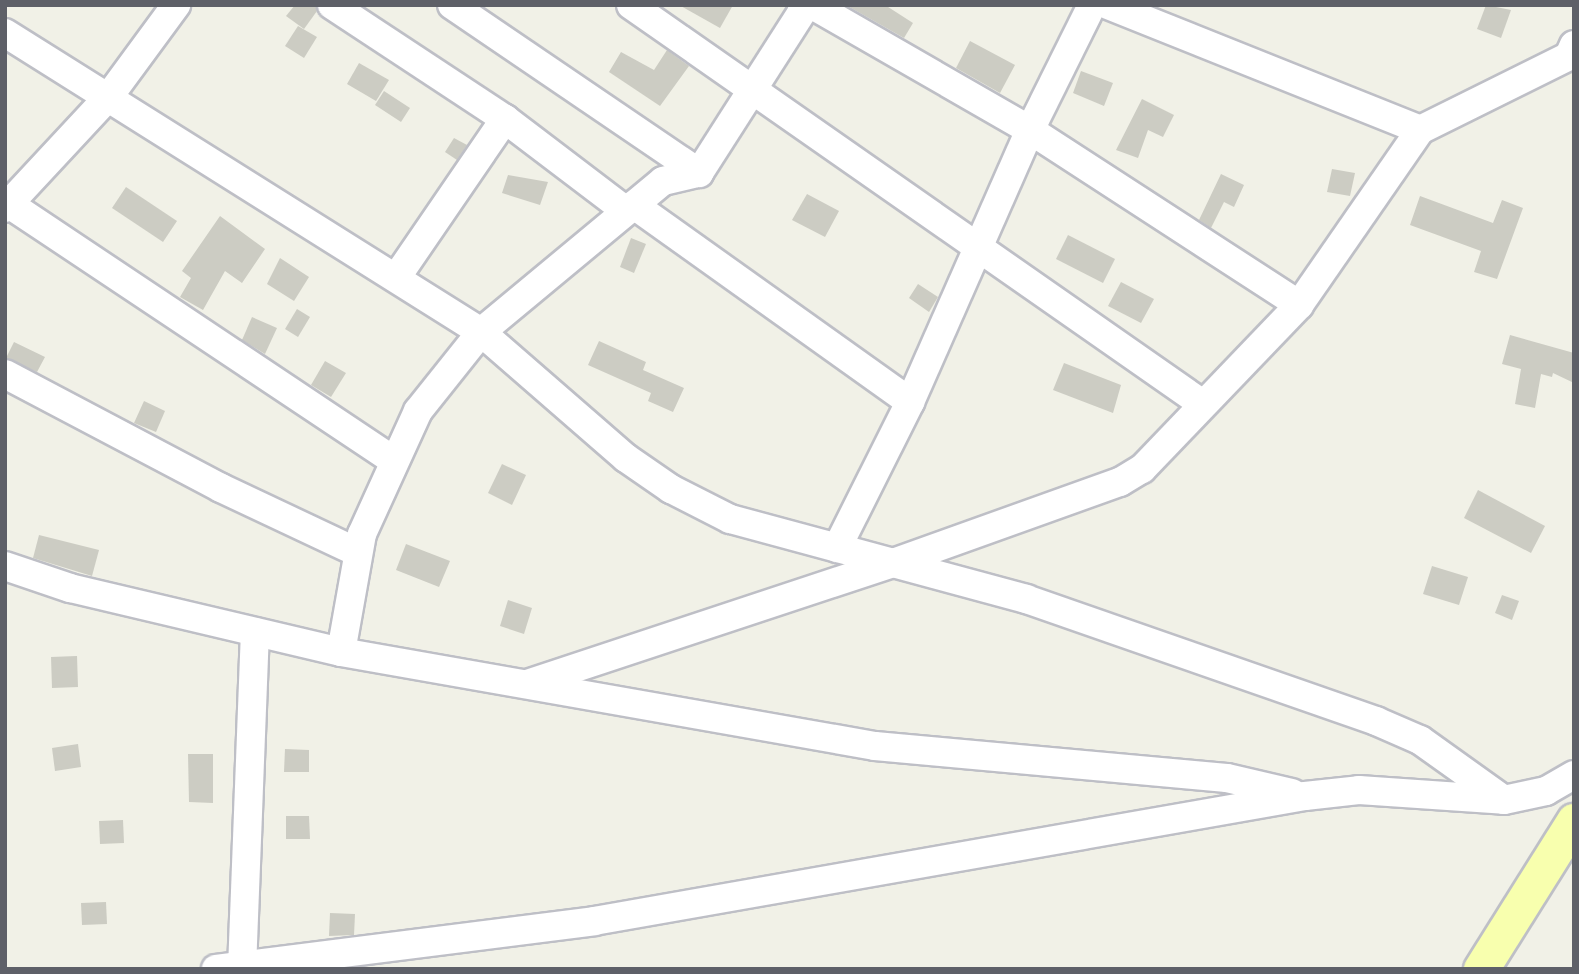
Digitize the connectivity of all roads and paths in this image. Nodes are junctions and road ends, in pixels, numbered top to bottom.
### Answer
1 (332, 5) edge
2 (452, 5) edge
3 (631, 5) edge
4 (1092, 5) edge
5 (1108, 5) edge
6 (803, 6) edge
7 (166, 8) edge
8 (5, 33) edge
9 (1574, 45) edge
10 (755, 89) junction
11 (110, 95) junction
12 (505, 118) junction
13 (1030, 130) junction
14 (1420, 130) junction
15 (698, 173) junction
16 (7, 206) edge
17 (629, 207) junction
18 (978, 243) junction
19 (396, 278) junction
20 (1299, 305) junction
21 (481, 332) junction
22 (5, 374) edge
23 (911, 402) junction
24 (1201, 403) junction
25 (393, 460) junction
26 (837, 548) junction
27 (357, 552) junction
28 (896, 562) junction
29 (5, 566) edge
30 (255, 632) junction
31 (341, 652) junction
32 (526, 684) junction
33 (1574, 775) edge
34 (1305, 796) junction
35 (1504, 800) junction
36 (1574, 821) edge
37 (233, 968) edge
38 (1481, 969) edge

1 - 12 street
2 - 15 street
3 - 10 street
4 - 13 street
5 - 14 street
6 - 10 street
6 - 13 street
7 - 11 street
8 - 11 street
9 - 14 street
10 - 15 street
10 - 18 street
11 - 16 street
11 - 19 street
12 - 17 street
12 - 19 street
13 - 18 street
13 - 20 street
14 - 20 street
15 - 17 street
16 - 25 street
17 - 21 street
17 - 23 street
18 - 23 street
18 - 24 street
19 - 21 street
20 - 24 street
21 - 25 street
21 - 26 street
22 - 27 street
23 - 26 street
24 - 28 street
25 - 27 street
26 - 28 street
27 - 31 street
28 - 32 street
28 - 35 street
29 - 30 street
30 - 31 street
30 - 37 street
31 - 32 street
32 - 34 street
33 - 35 street
34 - 35 street
34 - 37 street
36 - 38 main road

